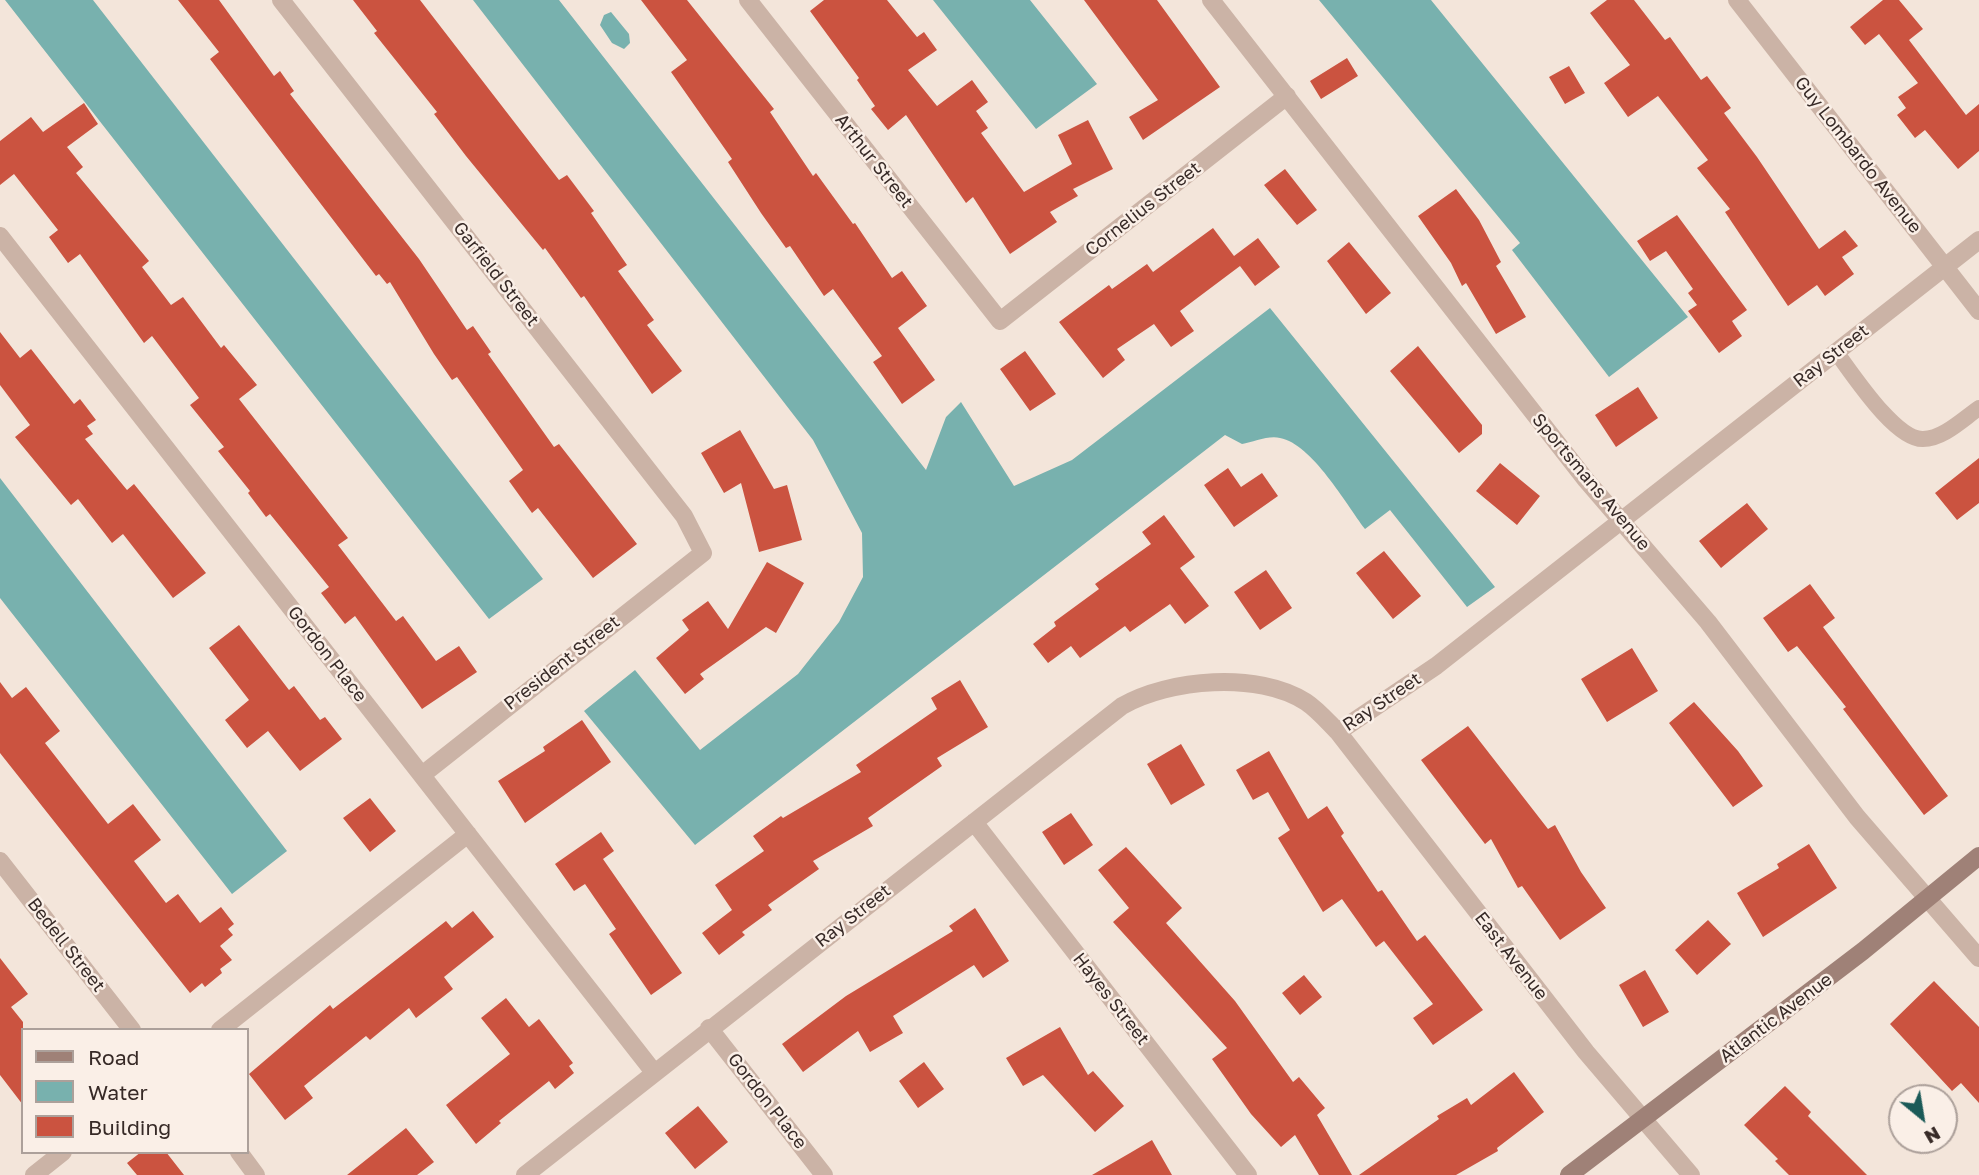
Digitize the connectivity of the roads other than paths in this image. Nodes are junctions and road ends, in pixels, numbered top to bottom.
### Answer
1 (281, 0) edge
2 (748, 0) edge
3 (1211, 0) edge
4 (1737, 0) edge
5 (1287, 96) junction
6 (0, 236) edge
7 (1979, 240) edge
8 (1945, 267) junction
9 (1979, 311) edge
10 (1000, 321) joint
11 (1836, 352) junction
12 (1979, 408) edge
13 (1622, 519) junction
14 (704, 553) joint
15 (1338, 732) junction
16 (422, 775) junction
17 (974, 822) junction
18 (468, 834) junction
19 (1979, 856) edge
20 (0, 860) edge
21 (1928, 897) junction
22 (1979, 958) edge
23 (130, 1028) edge
24 (223, 1028) edge
25 (709, 1028) junction
26 (653, 1071) junction
27 (1642, 1120) junction
28 (60, 1154) edge
29 (240, 1154) edge
30 (34, 1175) edge
31 (256, 1175) edge
32 (525, 1175) edge
33 (824, 1175) edge
34 (1248, 1175) edge
35 (1569, 1175) edge
36 (1691, 1175) edge

1 - 14 street, Garfield Street
2 - 10 street, Arthur Street
3 - 5 street, Sportsmans Avenue
4 - 8 street, Guy Lombardo Avenue
5 - 10 street, Cornelius Street
5 - 13 street, Sportsmans Avenue
6 - 16 street, Gordon Place
7 - 8 street, Ray Street
8 - 9 street, Guy Lombardo Avenue
8 - 11 street, Ray Street
11 - 12 lane
11 - 13 street, Ray Street
13 - 15 street, Ray Street
13 - 21 street, Sportsmans Avenue
14 - 16 street, President Street
15 - 17 street, Ray Street
15 - 27 street, East Avenue
16 - 18 street, Gordon Place
17 - 25 street, Ray Street
17 - 34 street, Hayes Street
18 - 24 street
18 - 26 street, Gordon Place
19 - 21 main road, Atlantic Avenue
20 - 23 street, Bedell Street
21 - 22 street, Sportsmans Avenue
21 - 27 main road, Atlantic Avenue
25 - 26 street, Ray Street
25 - 33 street, Gordon Place
26 - 32 street, Ray Street
27 - 35 main road, Atlantic Avenue
27 - 36 street, East Avenue
28 - 30 street
29 - 31 street

